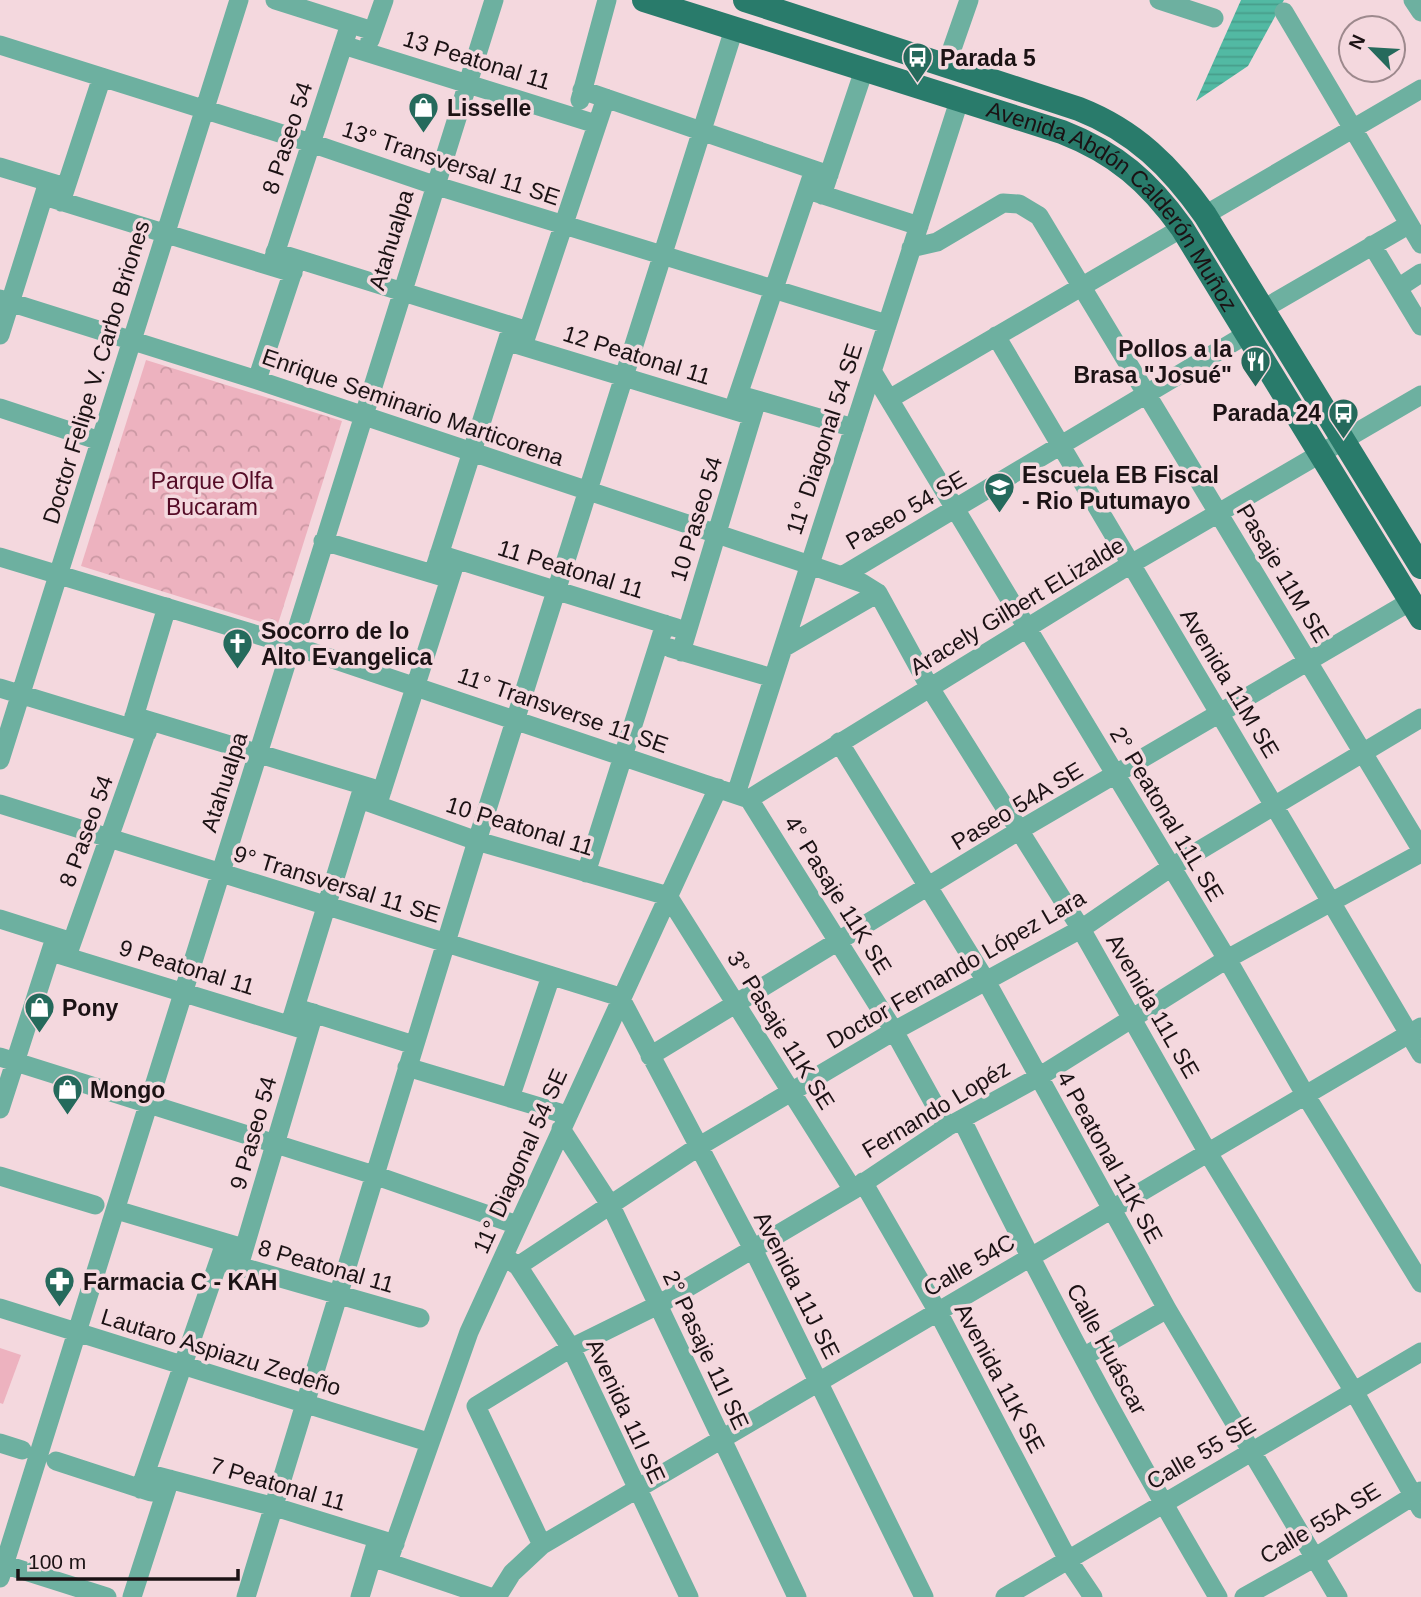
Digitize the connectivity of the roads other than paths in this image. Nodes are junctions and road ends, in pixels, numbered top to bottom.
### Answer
1 (239, 0) edge
2 (275, 0) edge
3 (384, 0) edge
4 (494, 0) edge
5 (607, 0) edge
6 (644, 0) edge
7 (745, 0) edge
8 (970, 0) edge
9 (1159, 0) edge
10 (1413, 0) edge
11 (1284, 12) dead end
12 (1421, 12) edge
13 (1214, 18) dead end
14 (350, 24) junction
15 (734, 29) junction
16 (373, 31) junction
17 (0, 45) edge
18 (343, 45) junction
19 (366, 51) junction
20 (946, 66) junction
21 (864, 70) junction
22 (102, 77) junction
23 (467, 83) junction
24 (1421, 89) edge
25 (583, 90) junction
26 (606, 98) junction
27 (960, 99) junction
28 (205, 109) junction
29 (575, 117) junction
30 (596, 124) junction
31 (1352, 129) junction
32 (701, 130) junction
33 (311, 143) junction
34 (0, 167) edge
35 (821, 172) junction
36 (434, 185) junction
37 (55, 192) junction
38 (814, 192) junction
39 (1205, 215) junction
40 (563, 225) junction
41 (1408, 225) junction
42 (919, 226) junction
43 (1182, 228) junction
44 (165, 234) junction
45 (1421, 244) edge
46 (1372, 246) junction
47 (911, 248) junction
48 (662, 255) junction
49 (272, 260) junction
50 (295, 267) junction
51 (1421, 272) edge
52 (1082, 287) junction
53 (1398, 288) junction
54 (773, 289) junction
55 (400, 292) junction
56 (5, 301) edge
57 (1265, 308) junction
58 (887, 324) junction
59 (1421, 326) edge
60 (1247, 334) junction
61 (0, 335) edge
62 (517, 336) junction
63 (996, 336) junction
64 (132, 341) junction
65 (872, 371) junction
66 (624, 377) junction
67 (257, 380) junction
68 (1146, 395) junction
69 (1421, 395) edge
70 (891, 398) junction
71 (745, 405) junction
72 (0, 409) edge
73 (362, 417) junction
74 (854, 428) junction
75 (1344, 440) junction
76 (100, 441) junction
77 (1061, 446) junction
78 (471, 453) junction
79 (1320, 454) junction
80 (589, 492) junction
81 (957, 509) junction
82 (1218, 513) junction
83 (716, 534) junction
84 (324, 541) junction
85 (0, 557) edge
86 (448, 557) junction
87 (1131, 564) junction
88 (810, 565) junction
89 (1421, 567) edge
90 (58, 574) junction
91 (842, 576) junction
92 (441, 577) junction
93 (557, 590) junction
94 (878, 593) junction
95 (167, 607) junction
96 (1416, 609) edge
97 (665, 624) junction
98 (1027, 628) junction
99 (688, 631) junction
100 (291, 645) junction
101 (658, 645) junction
102 (783, 648) junction
103 (681, 652) junction
104 (1307, 660) junction
105 (773, 678) junction
106 (417, 687) junction
107 (0, 688) edge
108 (930, 688) junction
109 (21, 694) junction
110 (1220, 713) junction
111 (1421, 719) edge
112 (515, 720) junction
113 (141, 725) junction
114 (839, 742) junction
115 (260, 752) junction
116 (1363, 753) junction
117 (623, 756) junction
118 (0, 760) edge
119 (1115, 776) junction
120 (734, 794) junction
121 (371, 795) junction
122 (0, 804) edge
123 (1274, 806) junction
124 (1020, 830) junction
125 (109, 839) junction
126 (477, 841) junction
127 (1421, 851) edge
128 (1170, 868) junction
129 (586, 873) junction
130 (221, 874) junction
131 (929, 887) junction
132 (668, 896) junction
133 (1328, 901) junction
134 (325, 906) junction
135 (0, 919) edge
136 (1081, 929) junction
137 (838, 942) junction
138 (446, 943) junction
139 (61, 947) junction
140 (1227, 959) junction
141 (551, 976) junction
142 (986, 981) junction
143 (184, 992) junction
144 (620, 997) junction
145 (736, 1005) junction
146 (1131, 1016) junction
147 (302, 1019) junction
148 (894, 1031) junction
149 (1415, 1031) edge
150 (414, 1045) junction
151 (1421, 1054) edge
152 (650, 1056) junction
153 (8, 1059) edge
154 (407, 1067) junction
155 (1037, 1078) junction
156 (791, 1092) junction
157 (1306, 1096) junction
158 (510, 1098) junction
159 (149, 1102) junction
160 (0, 1109) edge
161 (564, 1122) junction
162 (955, 1123) junction
163 (275, 1144) junction
164 (698, 1147) junction
165 (1208, 1153) junction
166 (374, 1175) junction
167 (0, 1177) edge
168 (858, 1186) junction
169 (95, 1205) dead end
170 (611, 1206) junction
171 (1112, 1210) junction
172 (123, 1212) dead end
173 (517, 1225) junction
174 (753, 1249) junction
175 (232, 1254) junction
176 (1030, 1258) junction
177 (511, 1261) junction
178 (1421, 1283) edge
179 (339, 1295) junction
180 (658, 1305) junction
181 (0, 1308) edge
182 (1167, 1309) junction
183 (938, 1312) junction
184 (420, 1318) dead end
185 (77, 1332) junction
186 (571, 1348) junction
187 (1421, 1352) edge
188 (1083, 1357) junction
189 (184, 1366) junction
190 (818, 1382) junction
191 (1355, 1393) junction
192 (305, 1404) junction
193 (721, 1440) junction
194 (428, 1442) junction
195 (0, 1443) edge
196 (22, 1450) dead end
197 (1252, 1451) junction
198 (56, 1461) dead end
199 (143, 1481) junction
200 (167, 1487) junction
201 (636, 1490) junction
202 (1418, 1499) edge
203 (1162, 1503) junction
204 (275, 1507) junction
205 (542, 1545) junction
206 (383, 1551) junction
207 (1314, 1558) junction
208 (1068, 1560) junction
209 (1, 1568) edge
210 (684, 1595) edge
211 (107, 1597) edge
212 (132, 1597) edge
213 (246, 1597) edge
214 (360, 1597) edge
215 (490, 1597) edge
216 (497, 1597) edge
217 (797, 1597) edge
218 (924, 1597) edge
219 (1005, 1597) edge
220 (1093, 1597) edge
221 (1218, 1597) edge
222 (1244, 1597) edge
223 (1338, 1597) edge

1 - 28 street, Doctor Felipe V. Carbo Briones
2 - 14 street, 13 Peatonal 11
3 - 16 street
4 - 23 street, Atahualpa
5 - 25 street
6 - 15 main road, Avenida Abdón Calderón Muñoz
7 - 20 main road, Avenida Abdón Calderón Muñoz
8 - 20 street
9 - 13 street
10 - 12 street
11 - 31 street
14 - 16 street, 13 Peatonal 11
14 - 18 street, 8 Paseo 54
15 - 21 main road, Avenida Abdón Calderón Muñoz
15 - 32 street
16 - 19 street
17 - 22 street, 13° Transversal 11 SE
18 - 19 street, 13 Peatonal 11
18 - 33 street, 8 Paseo 54
19 - 23 street, 13 Peatonal 11
20 - 39 main road, Avenida Abdón Calderón Muñoz
21 - 27 main road, Avenida Abdón Calderón Muñoz
21 - 35 street, 10 Paseo 54
22 - 28 street, 13° Transversal 11 SE
22 - 37 street
23 - 29 street, 13 Peatonal 11
23 - 36 street, Atahualpa
24 - 31 street
25 - 26 street, 13 Peatonal 11
25 - 29 street
26 - 30 street, 9 Paseo 54
26 - 32 street, 13 Peatonal 11
27 - 42 street, 11° Diagonal 54 SE
27 - 43 main road, Avenida Abdón Calderón Muñoz
28 - 33 street, 13° Transversal 11 SE
28 - 44 street, Doctor Felipe V. Carbo Briones
29 - 30 street, 13 Peatonal 11
30 - 40 street, 9 Paseo 54
31 - 39 street
31 - 41 street
32 - 35 street, 13 Peatonal 11
32 - 48 street
33 - 36 street, 13° Transversal 11 SE
33 - 49 street, 8 Paseo 54
34 - 37 street, 12 Peatonal 11
35 - 38 street, 10 Paseo 54
36 - 40 street, 13° Transversal 11 SE
36 - 55 street, Atahualpa
37 - 44 street, 12 Peatonal 11
37 - 56 street
38 - 42 street
38 - 54 street, 10 Paseo 54
39 - 57 main road, Avenida Abdón Calderón Muñoz
40 - 48 street, 13° Transversal 11 SE
40 - 62 street, 9 Paseo 54
41 - 45 street
41 - 46 street
42 - 47 street, 11° Diagonal 54 SE
43 - 52 street
43 - 60 main road, Avenida Abdón Calderón Muñoz
44 - 49 street, 12 Peatonal 11
44 - 64 street, Doctor Felipe V. Carbo Briones
46 - 53 street
46 - 57 street
47 - 52 street, Pasaje 11M SE
47 - 58 street, 11° Diagonal 54 SE
48 - 54 street, 13° Transversal 11 SE
48 - 66 street
49 - 50 street, 12 Peatonal 11
50 - 55 street, 12 Peatonal 11
50 - 67 street
51 - 53 street
52 - 63 street
52 - 68 street, Pasaje 11M SE
53 - 59 street
54 - 58 street, 13° Transversal 11 SE
54 - 71 street, 10 Paseo 54
55 - 62 street, 12 Peatonal 11
55 - 73 street, Atahualpa
56 - 61 street
56 - 64 street, Enrique Seminario Marticorena
57 - 75 main road, Avenida Abdón Calderón Muñoz
58 - 65 street, 11° Diagonal 54 SE
60 - 68 street, Paseo 54 SE
60 - 79 main road, Avenida Abdón Calderón Muñoz
62 - 66 street, 12 Peatonal 11
62 - 78 street, 9 Paseo 54
63 - 70 street
63 - 77 street, Avenida 11M SE
64 - 67 street, Enrique Seminario Marticorena
64 - 76 street, Doctor Felipe V. Carbo Briones
65 - 70 street, 2° Peatonal 11L SE
65 - 74 street, 11° Diagonal 54 SE
66 - 71 street, 12 Peatonal 11
66 - 80 street
67 - 73 street, Enrique Seminario Marticorena
68 - 77 street, Paseo 54 SE
68 - 82 street, Pasaje 11M SE
69 - 75 street, Aracely Gilbert ELizalde
70 - 81 street, 2° Peatonal 11L SE
71 - 74 street, 12 Peatonal 11
71 - 83 street, 10 Paseo 54
72 - 76 street
73 - 78 street, Enrique Seminario Marticorena
73 - 84 street, Atahualpa
74 - 88 street, 11° Diagonal 54 SE
75 - 79 street, Aracely Gilbert ELizalde
75 - 89 main road, Avenida Abdón Calderón Muñoz
76 - 90 street, Doctor Felipe V. Carbo Briones
77 - 81 street, Paseo 54 SE
77 - 87 street, Avenida 11M SE
78 - 80 street, Enrique Seminario Marticorena
78 - 86 street, 9 Paseo 54
79 - 82 street, Aracely Gilbert ELizalde
79 - 96 main road, Avenida Abdón Calderón Muñoz
80 - 83 street, Enrique Seminario Marticorena
80 - 93 street
81 - 91 street, Paseo 54 SE
81 - 98 street, 2° Peatonal 11L SE
82 - 87 street, Aracely Gilbert ELizalde
82 - 104 street, Pasaje 11M SE
83 - 88 street, Enrique Seminario Marticorena
83 - 99 street, 10 Paseo 54
84 - 92 street
84 - 100 street, Atahualpa
85 - 90 street, 11° Transverse 11 SE
86 - 92 street, 9 Paseo 54
86 - 93 street, 11 Peatonal 11
87 - 98 street, Aracely Gilbert ELizalde
87 - 110 street, Avenida 11M SE
88 - 91 street
88 - 102 street, 11° Diagonal 54 SE
90 - 95 street, 11° Transverse 11 SE
90 - 109 street, Doctor Felipe V. Carbo Briones
91 - 94 street
92 - 106 street, 9 Paseo 54
93 - 97 street, 11 Peatonal 11
93 - 112 street
94 - 102 street
94 - 108 street, Avenida 11L SE
95 - 100 street, 11° Transverse 11 SE
95 - 113 street, 8 Paseo 54
96 - 104 street, Paseo 54A SE
97 - 99 street, 11 Peatonal 11
97 - 101 street
98 - 108 street, Aracely Gilbert ELizalde
98 - 119 street, 2° Peatonal 11L SE
99 - 103 street, 10 Paseo 54
100 - 106 street, 11° Transverse 11 SE
100 - 115 street, Atahualpa
101 - 103 street
101 - 117 street
102 - 105 street, 11° Diagonal 54 SE
103 - 105 street
104 - 110 street, Paseo 54A SE
104 - 116 street, Pasaje 11M SE
105 - 120 street, 11° Diagonal 54 SE
106 - 112 street, 11° Transverse 11 SE
106 - 121 street, 9 Paseo 54
107 - 109 street, 10 Peatonal 11
108 - 114 street, Aracely Gilbert ELizalde
108 - 124 street, Avenida 11L SE
109 - 113 street, 10 Peatonal 11
109 - 118 street, Doctor Felipe V. Carbo Briones
110 - 119 street, Paseo 54A SE
110 - 123 street, Avenida 11M SE
111 - 116 street, Doctor Fernando López Lara
112 - 117 street, 11° Transverse 11 SE
112 - 126 street
113 - 115 street, 10 Peatonal 11
113 - 125 street, 8 Paseo 54
114 - 120 street, Aracely Gilbert ELizalde
114 - 131 street, 4 Peatonal 11K SE
115 - 121 street, 10 Peatonal 11
115 - 130 street, Atahualpa
116 - 123 street, Doctor Fernando López Lara
116 - 127 street, Pasaje 11M SE
117 - 120 street, 11° Transverse 11 SE
117 - 129 street
119 - 124 street, Paseo 54A SE
119 - 128 street, 2° Peatonal 11L SE
120 - 132 street, 11° Diagonal 54 SE
120 - 137 street, 4° Pasaje 11K SE
121 - 126 street, 10 Peatonal 11
121 - 134 street, 9 Paseo 54
122 - 125 street, 9° Transversal 11 SE
123 - 128 street, Doctor Fernando López Lara
123 - 133 street, Avenida 11M SE
124 - 131 street, Paseo 54A SE
124 - 136 street, Avenida 11L SE
125 - 130 street, 9° Transversal 11 SE
125 - 139 street, 8 Paseo 54
126 - 129 street, 10 Peatonal 11
126 - 138 street
127 - 133 street, Fernando Lopéz
128 - 136 street, Doctor Fernando López Lara
128 - 140 street, 2° Peatonal 11L SE
129 - 132 street, 10 Peatonal 11
130 - 134 street, 9° Transversal 11 SE
130 - 143 street, Atahualpa
131 - 137 street, Paseo 54A SE
131 - 142 street, 4 Peatonal 11K SE
132 - 144 street, 11° Diagonal 54 SE
132 - 145 street, 3° Pasaje 11K SE
133 - 140 street, Fernando Lopéz
133 - 149 street, Avenida 11M SE
134 - 138 street, 9° Transversal 11 SE
134 - 147 street, 9 Paseo 54
135 - 139 street, 9 Peatonal 11
136 - 142 street, Doctor Fernando López Lara
136 - 146 street, Avenida 11L SE
137 - 145 street, Paseo 54A SE
137 - 148 street, 4° Pasaje 11K SE
138 - 141 street, 9° Transversal 11 SE
138 - 150 street
139 - 143 street, 9 Peatonal 11
139 - 153 street, 8 Paseo 54
140 - 146 street, Fernando Lopéz
140 - 157 street, 2° Peatonal 11L SE
141 - 144 street, 9° Transversal 11 SE
141 - 158 street
142 - 148 street, Doctor Fernando López Lara
142 - 155 street, 4 Peatonal 11K SE
143 - 147 street, 9 Peatonal 11
143 - 159 street, Atahualpa
144 - 152 street, Avenida 11J SE
144 - 161 street, 11° Diagonal 54 SE
145 - 152 street, Paseo 54A SE
145 - 156 street, 3° Pasaje 11K SE
146 - 155 street, Fernando Lopéz
146 - 165 street, Avenida 11L SE
147 - 150 street, 9 Peatonal 11
147 - 163 street, 9 Paseo 54
148 - 156 street, Doctor Fernando López Lara
148 - 162 street, 4° Pasaje 11K SE
149 - 151 street, Avenida 11M SE
149 - 157 street, Calle 54C
150 - 154 street
152 - 164 street, Avenida 11J SE
153 - 159 street
153 - 160 street, 8 Paseo 54
154 - 158 street
154 - 166 street
155 - 162 street, Fernando Lopéz
155 - 171 street, 4 Peatonal 11K SE
156 - 164 street, Doctor Fernando López Lara
156 - 168 street, 3° Pasaje 11K SE
157 - 165 street, Calle 54C
157 - 178 street, 2° Peatonal 11L SE
158 - 161 street
159 - 163 street
159 - 185 street, Atahualpa
161 - 170 street, 2° Pasaje 11I SE
161 - 173 street, 11° Diagonal 54 SE
162 - 168 street, Fernando Lopéz
162 - 176 street, Calle Huáscar
163 - 166 street
163 - 175 street, 9 Paseo 54
164 - 170 street, Doctor Fernando López Lara
164 - 174 street, Avenida 11J SE
165 - 171 street, Calle 54C
165 - 191 street, Avenida 11L SE
166 - 173 street
166 - 179 street
167 - 169 street
168 - 174 street, Fernando Lopéz
168 - 183 street, Avenida 11K SE
170 - 177 street, Doctor Fernando López Lara
170 - 180 street, 2° Pasaje 11I SE
171 - 176 street, Calle 54C
171 - 182 street, 4 Peatonal 11K SE
172 - 175 street, 8 Peatonal 11
173 - 177 street, 11° Diagonal 54 SE
174 - 180 street, Fernando Lopéz
174 - 190 street, Avenida 11J SE
175 - 179 street, 8 Peatonal 11
175 - 189 street, 9 Paseo 54
176 - 183 street, Calle 54C
176 - 188 street, Calle Huáscar
177 - 186 street, Avenida 11I SE
177 - 194 street, 11° Diagonal 54 SE
179 - 184 street, 8 Peatonal 11
179 - 192 street
180 - 186 street, Fernando Lopéz
180 - 193 street, 2° Pasaje 11I SE
181 - 185 street, Lautaro Aspiazu Zedeño
182 - 188 street
182 - 197 street, 4 Peatonal 11K SE
183 - 190 street, Calle 54C
183 - 208 street, Avenida 11K SE
185 - 189 street, Lautaro Aspiazu Zedeño
185 - 209 street, Atahualpa
186 - 201 street, Avenida 11I SE
186 - 205 street, Fernando Lopéz
187 - 191 street, Calle 55 SE
188 - 203 street, Calle Huáscar
189 - 192 street, Lautaro Aspiazu Zedeño
189 - 199 street, 9 Paseo 54
190 - 193 street, Calle 54C
190 - 218 street, Avenida 11J SE
191 - 197 street, Calle 55 SE
191 - 202 street, Avenida 11L SE
192 - 194 street, Lautaro Aspiazu Zedeño
192 - 204 street
193 - 201 street, Calle 54C
193 - 217 street, 2° Pasaje 11I SE
194 - 206 street, 11° Diagonal 54 SE
195 - 196 street
197 - 203 street, Calle 55 SE
197 - 207 street, 4 Peatonal 11K SE
198 - 199 street, 7 Peatonal 11
199 - 200 street, 7 Peatonal 11
200 - 204 street, 7 Peatonal 11
200 - 212 street
201 - 205 street, Calle 54C
201 - 210 street, Avenida 11I SE
202 - 207 street, Calle 55A SE
203 - 208 street, Calle 55 SE
203 - 221 street, Calle Huáscar
204 - 206 street, 7 Peatonal 11
204 - 213 street
205 - 216 street, Calle 54C
206 - 214 street
206 - 215 street, 7 Peatonal 11
207 - 222 street, Calle 55A SE
207 - 223 street, 4 Peatonal 11K SE
208 - 219 street, Calle 55 SE
208 - 220 street, Avenida 11K SE
209 - 211 street

